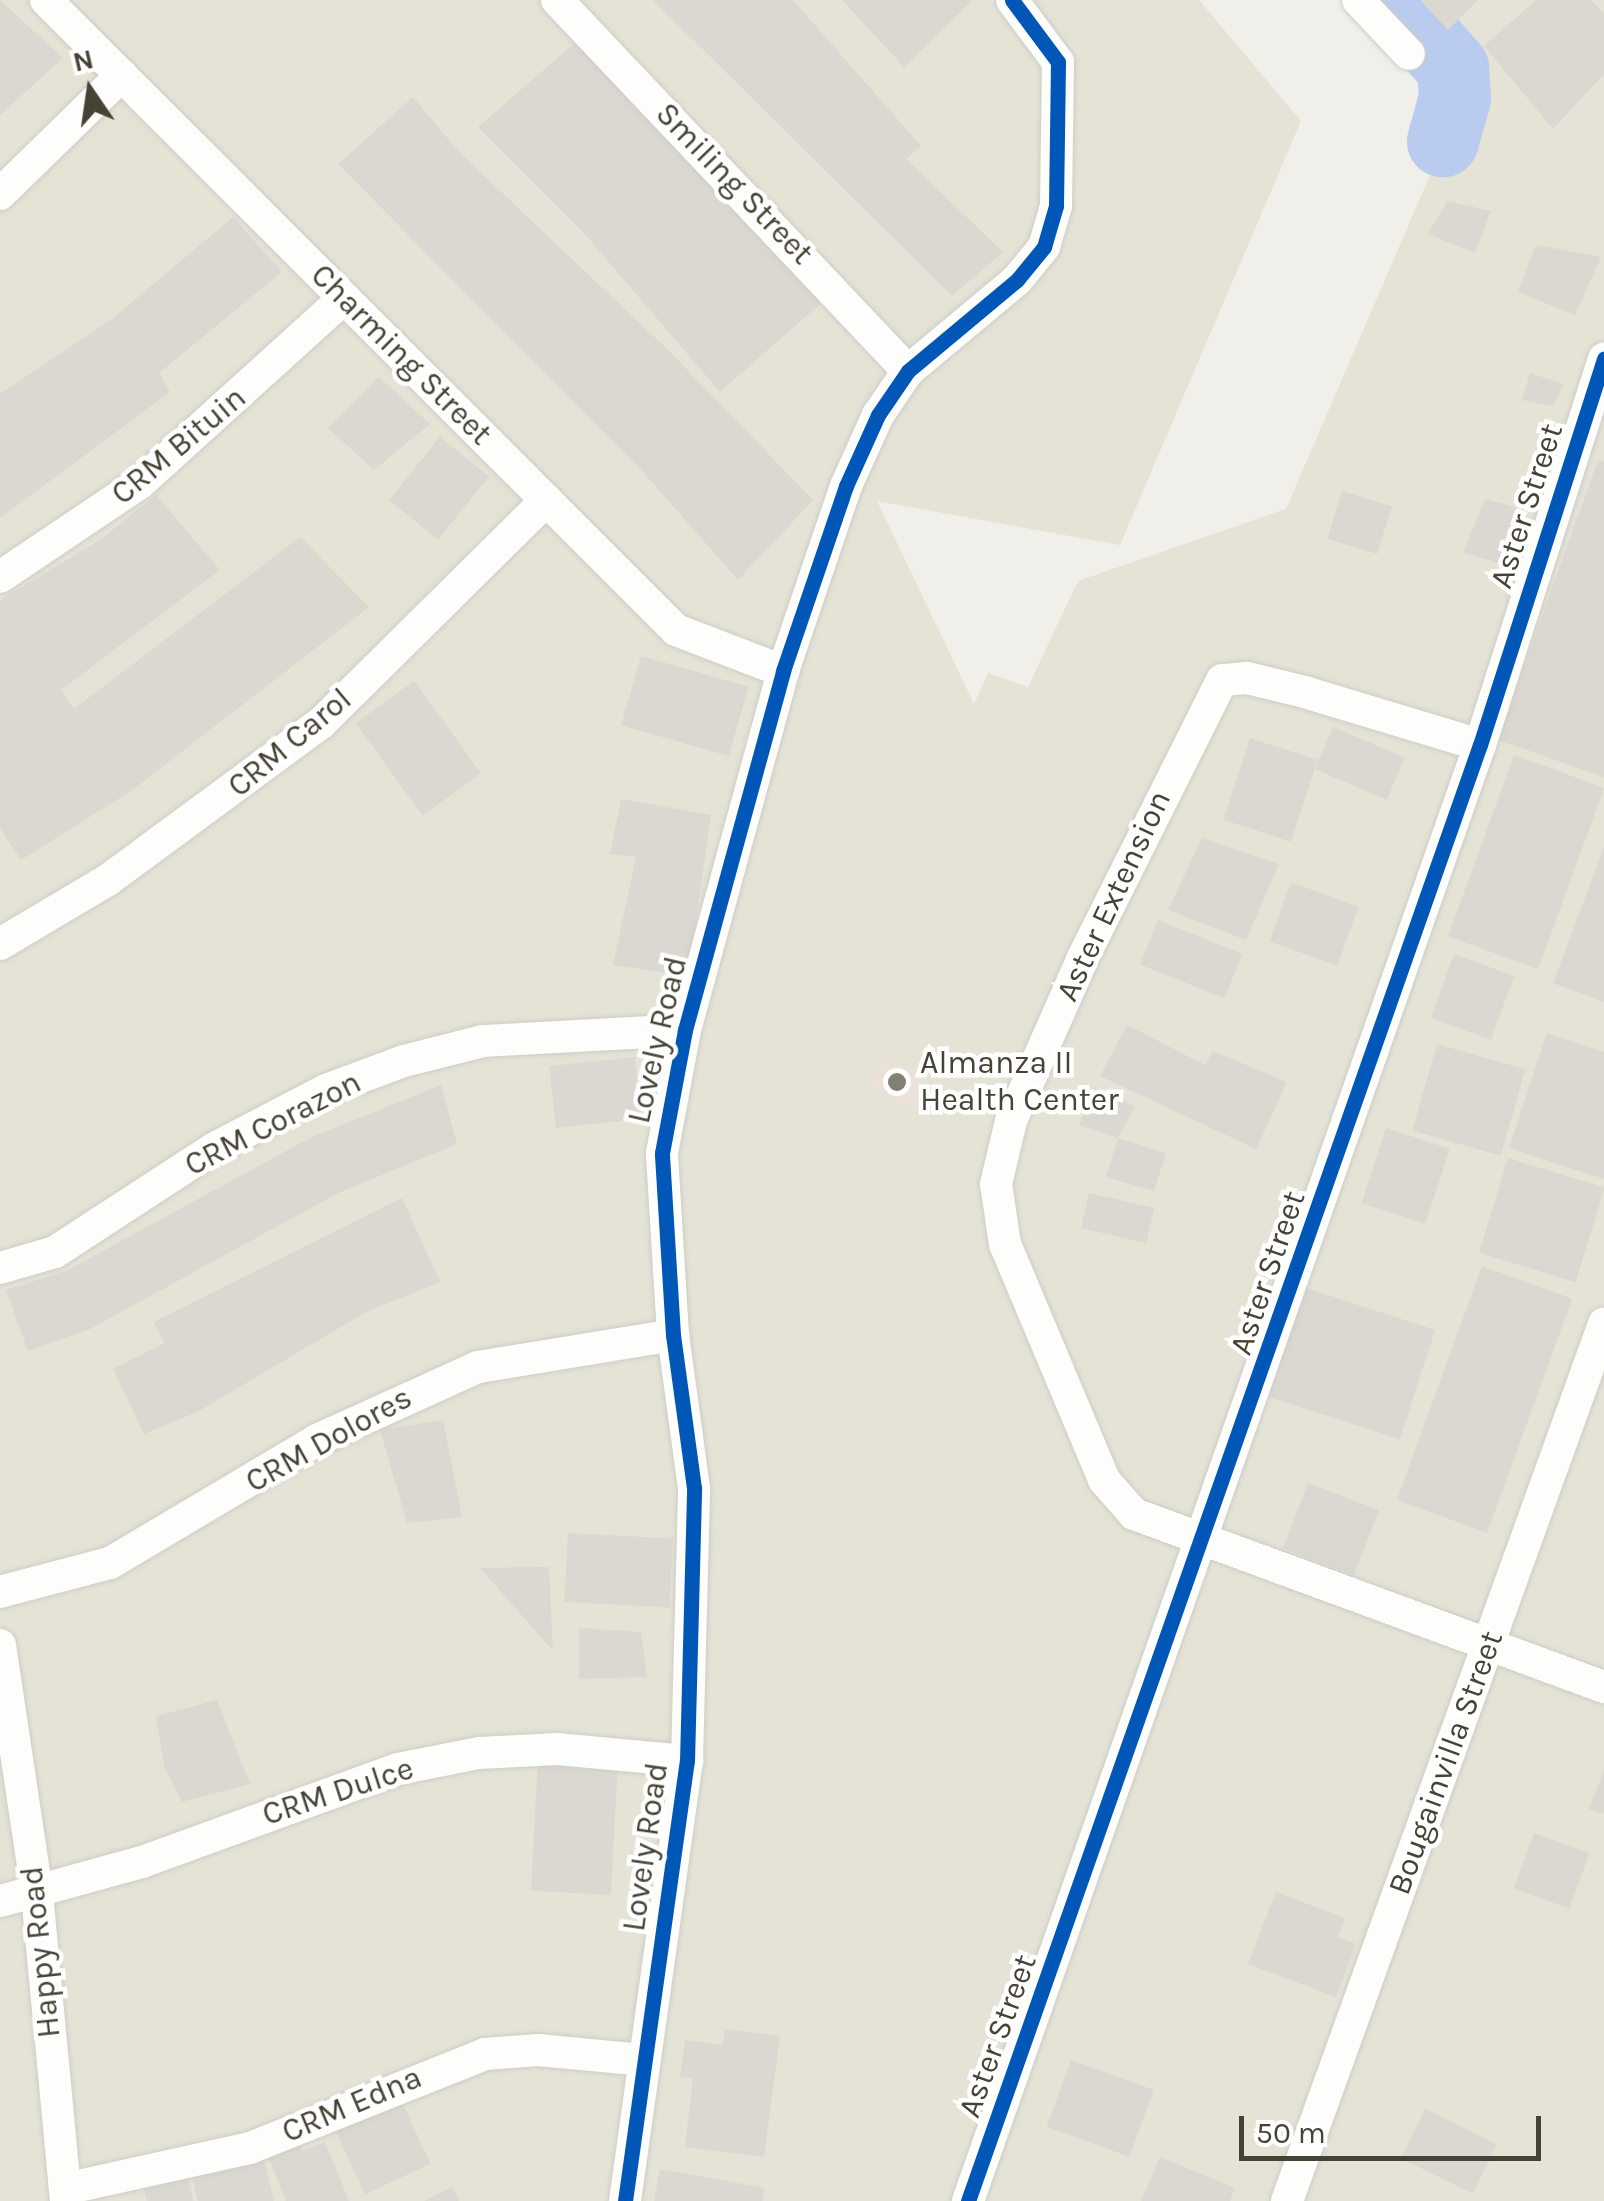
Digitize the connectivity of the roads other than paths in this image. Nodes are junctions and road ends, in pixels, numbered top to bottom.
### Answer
1 (46, 0) edge
2 (557, 0) edge
3 (1012, 0) edge
4 (1358, 0) edge
5 (1409, 54) dead end
6 (122, 76) junction
7 (0, 194) edge
8 (344, 298) junction
9 (1604, 358) edge
10 (908, 371) junction
11 (546, 500) junction
12 (0, 578) edge
13 (783, 671) junction
14 (1480, 746) junction
15 (0, 944) edge
16 (685, 1030) junction
17 (0, 1268) edge
18 (1604, 1324) edge
19 (673, 1336) junction
20 (1202, 1544) junction
21 (0, 1592) edge
22 (0, 1644) edge
23 (1488, 1644) junction
24 (1604, 1686) edge
25 (687, 1762) junction
26 (36, 1894) junction
27 (0, 1901) edge
28 (643, 2060) junction
29 (65, 2195) edge
30 (625, 2201) edge
31 (968, 2201) edge
32 (1287, 2201) edge

1 - 6 street, Charming Street
2 - 10 street, Smiling Street
3 - 10 street, Lovely Road
4 - 5 street
6 - 7 street
6 - 8 street, Charming Street
8 - 11 street, Charming Street
8 - 12 street, CRM Bituin
9 - 14 street, Aster Street
10 - 13 street, Lovely Road
11 - 13 street, Charming Street
11 - 15 street, CRM Carol
13 - 16 street, Lovely Road
14 - 20 street, Aster Street
14 - 20 street, Aster Extension
16 - 17 street, CRM Corazon
16 - 19 street, Lovely Road
18 - 23 street, Bougainvilla Street
19 - 21 street, CRM Dolores
19 - 25 street, Lovely Road
20 - 23 street
20 - 31 street, Aster Street
22 - 26 street, Happy Road
23 - 24 street
23 - 32 street, Bougainvilla Street
25 - 26 street, CRM Dulce
25 - 28 street, Lovely Road
26 - 27 street, CRM Dulce
26 - 29 street, Happy Road
28 - 29 street, CRM Edna
28 - 30 street, Lovely Road

